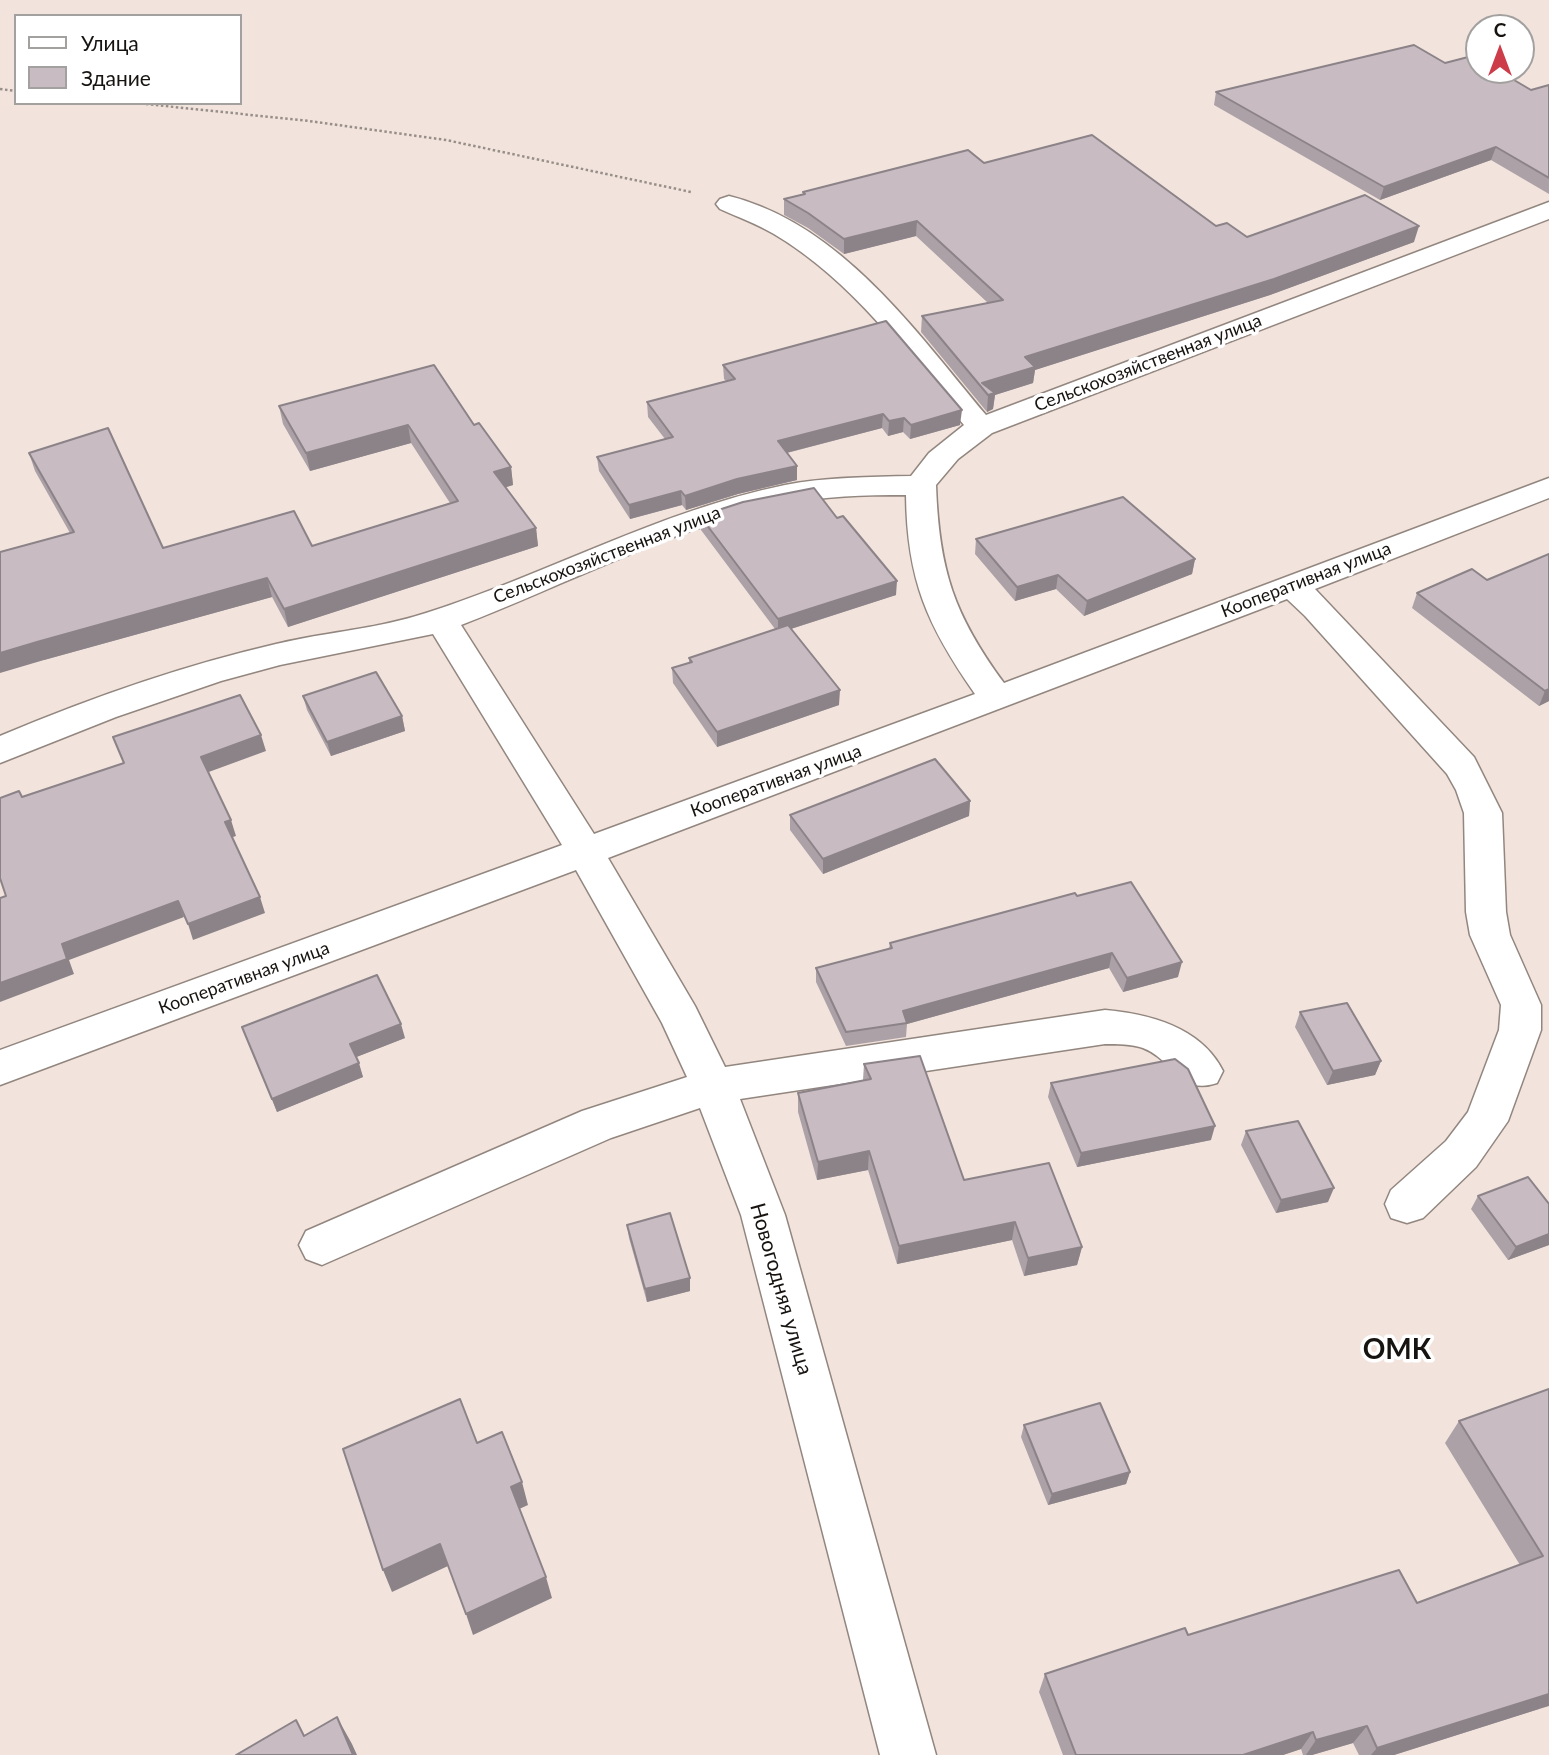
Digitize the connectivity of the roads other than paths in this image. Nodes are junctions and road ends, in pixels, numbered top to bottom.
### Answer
1 (729, 204) road end
2 (1549, 211) edge
3 (981, 427) junction
4 (921, 485) junction
5 (1549, 487) edge
6 (1291, 585) junction
7 (441, 620) junction
8 (997, 699) junction
9 (0, 750) edge
10 (585, 851) junction
11 (0, 1068) edge
12 (1202, 1071) dead end
13 (713, 1086) junction
14 (1408, 1204) dead end
15 (322, 1245) dead end
16 (908, 1755) edge

1 - 3 street
2 - 3 street, Сельскохозяйственная улица
3 - 4 street, Сельскохозяйственная улица
4 - 7 street, Сельскохозяйственная улица
4 - 8 street
5 - 6 street, Кооперативная улица
6 - 8 street, Кооперативная улица
6 - 14 street
7 - 9 street, Сельскохозяйственная улица
7 - 10 street, Новогодняя улица
8 - 10 street, Кооперативная улица
10 - 11 street, Кооперативная улица
10 - 13 street, Новогодняя улица
12 - 13 street
13 - 15 street
13 - 16 street, Новогодняя улица

